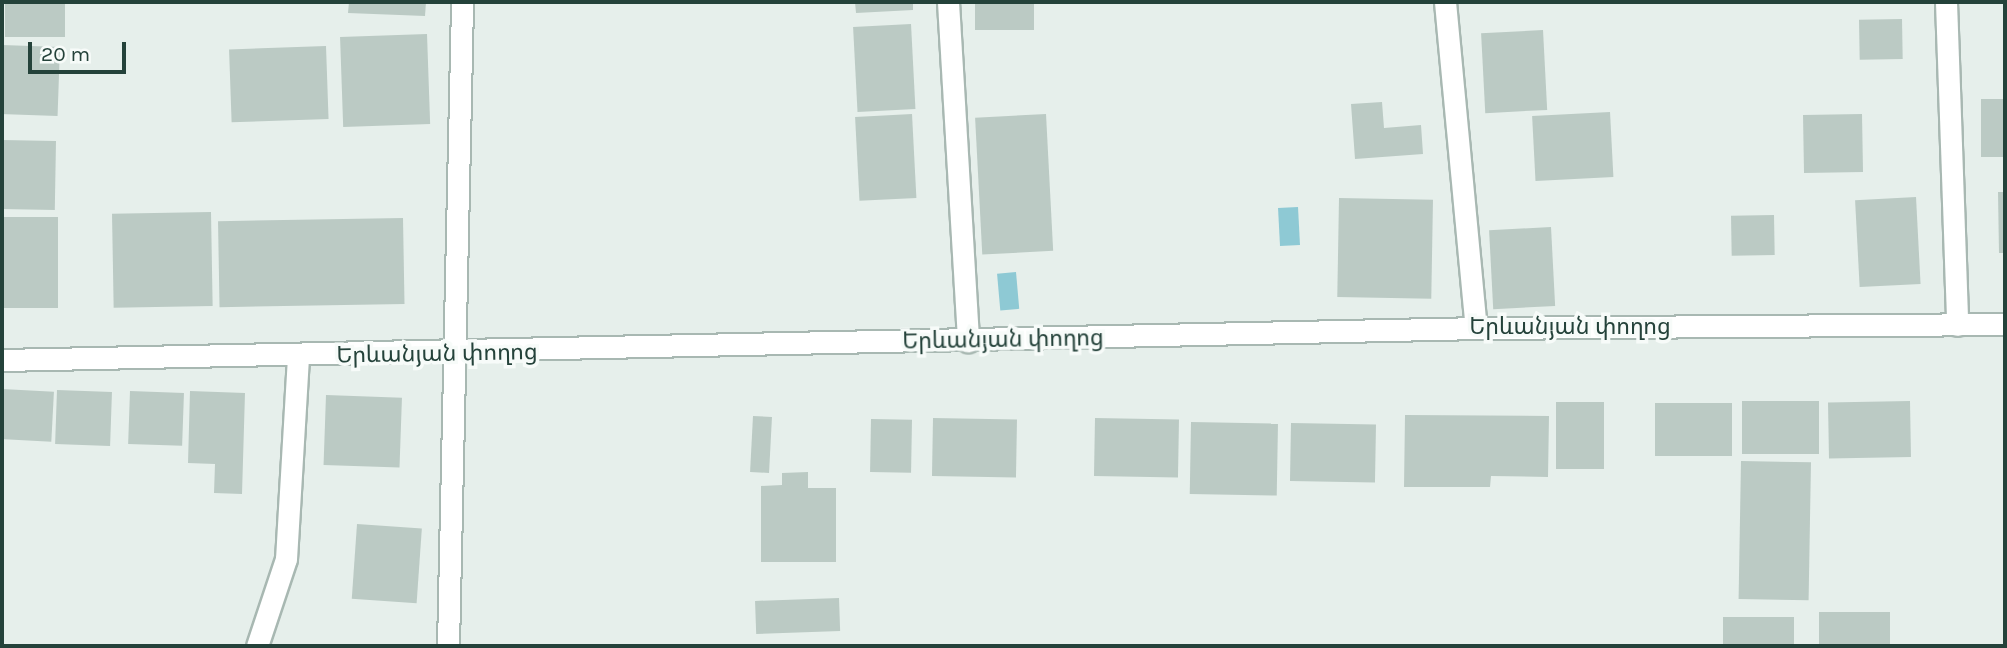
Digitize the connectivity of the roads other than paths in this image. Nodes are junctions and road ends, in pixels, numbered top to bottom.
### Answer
1 (462, 2) edge
2 (948, 2) edge
3 (1445, 2) edge
4 (1946, 2) edge
5 (2005, 324) edge
6 (1958, 325) junction
7 (1476, 328) junction
8 (968, 341) junction
9 (452, 354) junction
10 (298, 356) junction
11 (2, 360) edge
12 (257, 646) edge
13 (448, 646) edge

1 - 9 main road
2 - 8 main road
3 - 7 main road
4 - 6 main road
5 - 6 main road, Երևանյան փողոց
6 - 7 main road, Երևանյան փողոց
7 - 8 main road, Երևանյան փողոց
8 - 9 main road, Երևանյան փողոց
9 - 10 main road, Երևանյան փողոց
9 - 13 main road
10 - 11 main road, Երևանյան փողոց
10 - 12 main road

